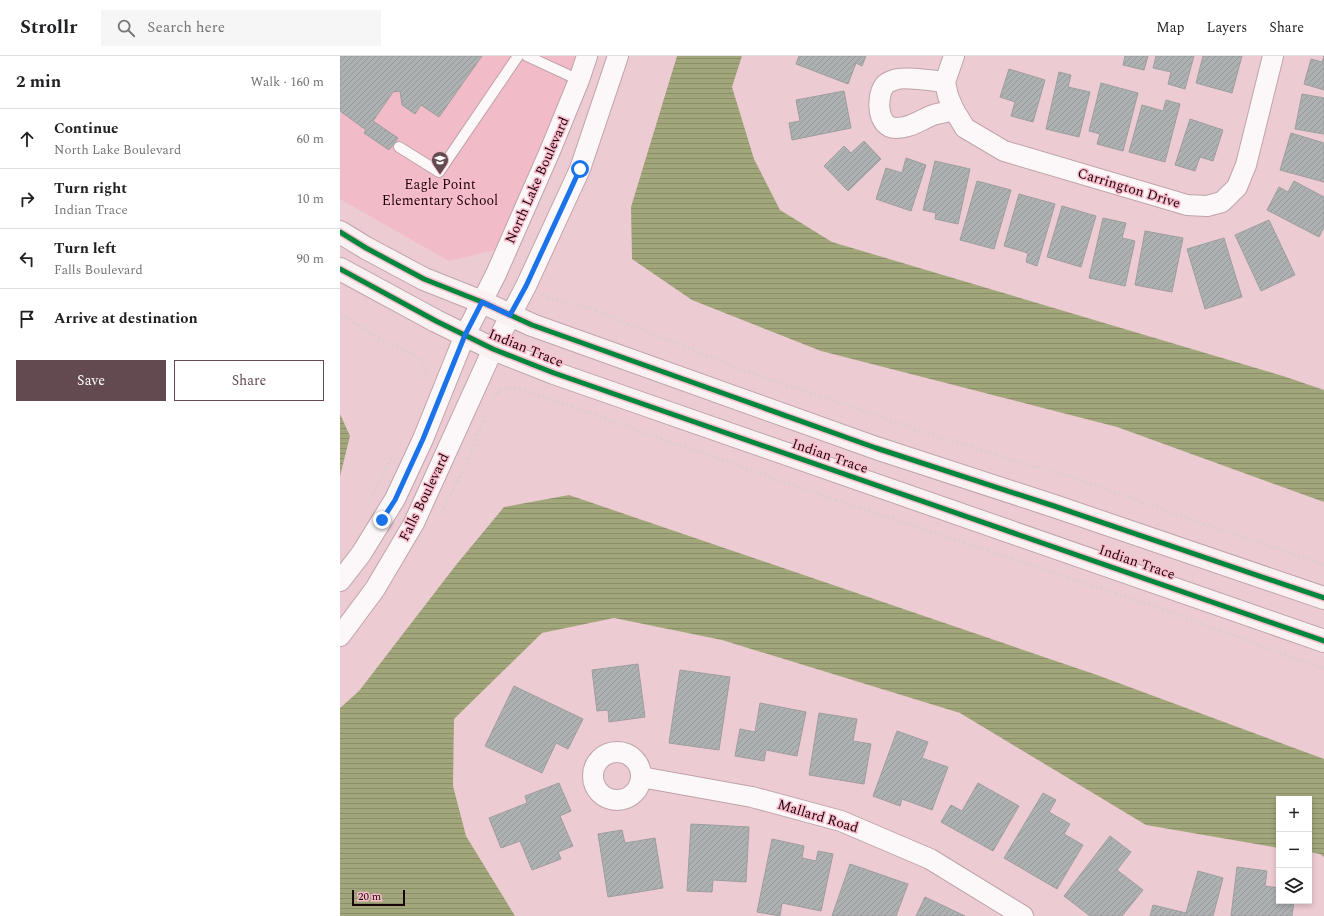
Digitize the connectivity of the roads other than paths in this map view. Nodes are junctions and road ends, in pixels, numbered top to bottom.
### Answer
1 (518, 56) edge
2 (527, 56) edge
3 (587, 56) edge
4 (618, 56) edge
5 (954, 56) edge
6 (1273, 56) edge
7 (580, 80) junction
8 (946, 82) junction
9 (954, 110) junction
10 (399, 146) dead end
11 (340, 232) edge
12 (340, 269) edge
13 (482, 302) junction
14 (510, 315) junction
15 (465, 335) junction
16 (493, 349) junction
17 (340, 581) edge
18 (1324, 598) edge
19 (340, 636) edge
20 (1324, 641) edge
21 (640, 777) dead end
22 (1023, 916) edge

1 - 10 lane
2 - 7 lane
3 - 7 street, North Lake Boulevard
4 - 14 street
5 - 8 street, Carrington Drive
6 - 9 street, Carrington Drive
7 - 13 street, North Lake Boulevard
8 - 9 street, Carrington Drive
8 - 9 street
11 - 13 main road, Indian Trace
12 - 15 main road, Indian Trace
13 - 14 main road, Indian Trace
13 - 15 street, Falls Boulevard
14 - 16 street
14 - 18 main road, Indian Trace
15 - 16 main road, Indian Trace
15 - 17 street, Falls Boulevard
16 - 19 street, Falls Boulevard
16 - 20 main road, Indian Trace
21 - 22 street, Mallard Road

